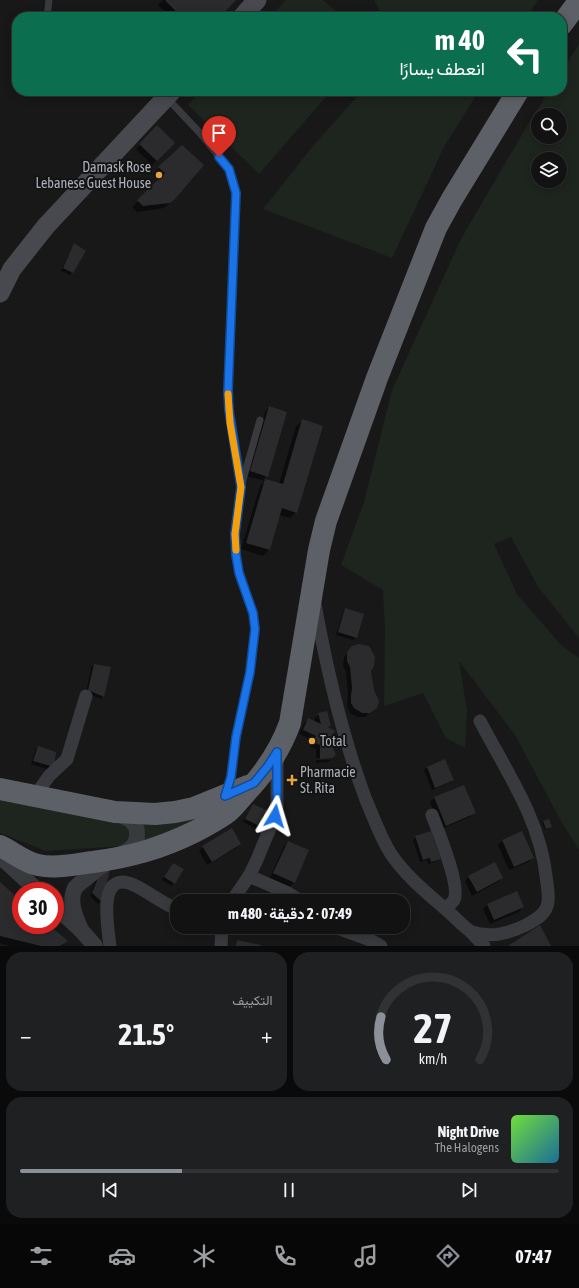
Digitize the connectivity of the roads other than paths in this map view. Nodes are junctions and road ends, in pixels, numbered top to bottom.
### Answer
1 (49, 0) edge
2 (257, 0) edge
3 (579, 1) edge
4 (48, 12) edge
5 (246, 12) edge
6 (567, 17) edge
7 (167, 96) edge
8 (171, 96) edge
9 (515, 96) edge
10 (0, 293) edge
11 (260, 420) dead end
12 (241, 487) junction
13 (313, 590) junction
14 (86, 696) dead end
15 (480, 721) dead end
16 (277, 752) junction
17 (254, 783) junction
18 (0, 790) edge
19 (35, 796) junction
20 (225, 796) junction
21 (114, 812) junction
22 (432, 815) dead end
23 (0, 846) edge
24 (0, 856) edge
25 (111, 859) junction
26 (249, 876) junction
27 (28, 882) edge
28 (237, 894) edge
29 (290, 894) edge
30 (170, 906) edge
31 (445, 908) junction
32 (64, 914) edge
33 (81, 930) junction
34 (471, 932) junction
35 (222, 934) edge
36 (352, 934) edge
37 (95, 946) edge
38 (110, 946) edge
39 (221, 946) edge
40 (381, 946) edge
41 (484, 946) edge

1 - 4 lane
2 - 5 main road
3 - 6 highway
7 - 10 main road
8 - 12 lane
9 - 13 highway
11 - 12 lane
12 - 20 lane
13 - 16 highway
13 - 31 street
14 - 19 street
15 - 34 street
16 - 17 highway
16 - 26 street
17 - 20 highway
17 - 25 highway
18 - 19 highway
19 - 21 highway
20 - 21 highway
21 - 25 street
22 - 31 street
23 - 25 highway
24 - 27 street
25 - 33 street
26 - 28 street
26 - 29 street
30 - 38 street
31 - 34 street
32 - 33 street
33 - 37 street
34 - 41 street
35 - 39 street
36 - 40 street

